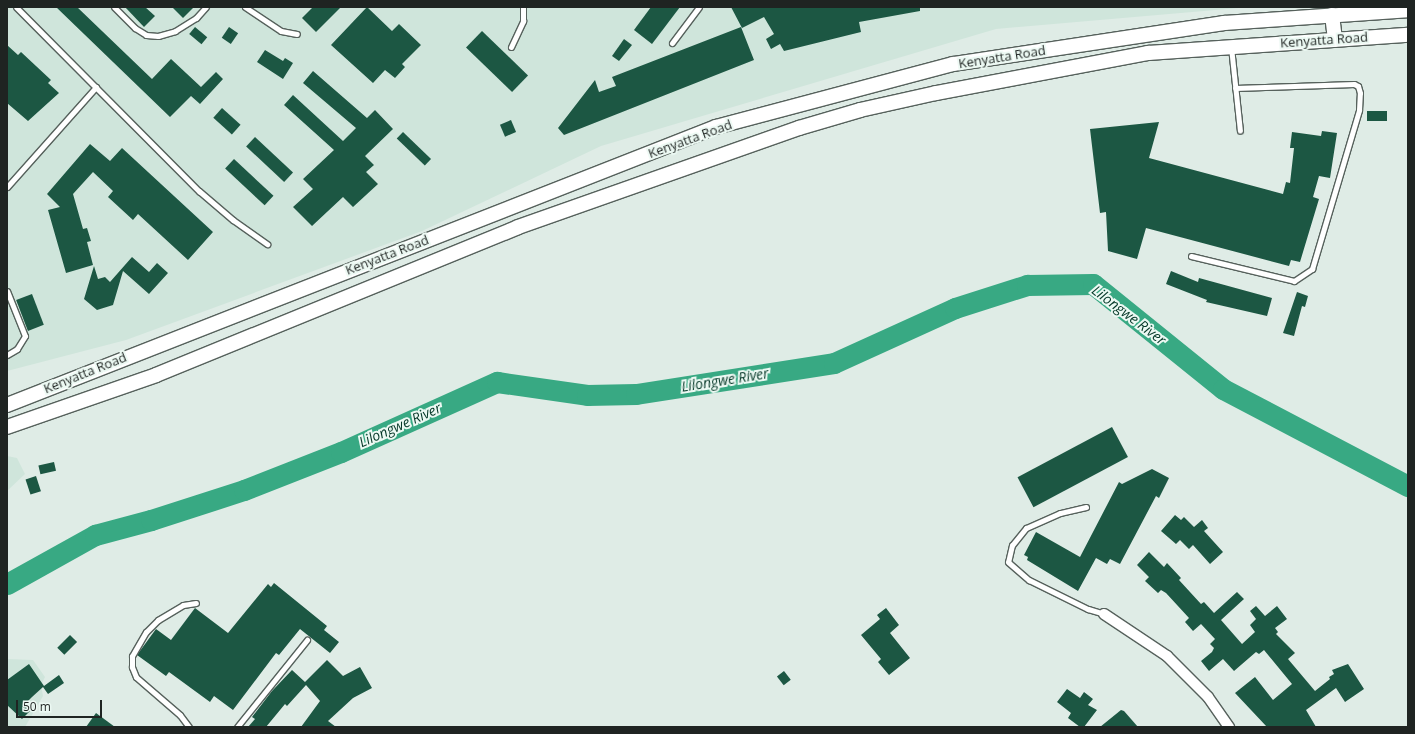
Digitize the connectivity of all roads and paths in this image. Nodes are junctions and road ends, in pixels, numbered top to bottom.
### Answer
1 (16, 7) edge
2 (114, 7) edge
3 (206, 7) edge
4 (245, 7) edge
5 (523, 7) edge
6 (700, 7) edge
7 (1408, 10) edge
8 (1332, 15) junction
9 (297, 34) dead end
10 (1408, 35) edge
11 (1336, 40) junction
12 (672, 43) dead end
13 (1231, 46) junction
14 (511, 47) dead end
15 (96, 87) junction
16 (1235, 88) junction
17 (1240, 131) dead end
18 (7, 187) edge
19 (267, 244) dead end
20 (1191, 256) dead end
21 (7, 291) edge
22 (7, 355) edge
23 (7, 404) edge
24 (7, 427) edge
25 (1086, 507) dead end
26 (196, 602) dead end
27 (1104, 614) joint
28 (307, 640) dead end
29 (189, 727) edge
30 (237, 727) edge
31 (1229, 727) edge

1 - 15 lane
2 - 3 lane
4 - 9 lane
5 - 14 lane
6 - 12 lane
7 - 8 main road, Kenyatta Road
8 - 11 main road
8 - 23 main road, Kenyatta Road
10 - 11 main road, Kenyatta Road
11 - 13 main road, Kenyatta Road
13 - 16 lane
13 - 24 main road, Kenyatta Road
15 - 18 lane
15 - 19 lane
16 - 17 lane
16 - 20 lane
21 - 22 lane
25 - 27 lane
26 - 29 lane
27 - 31 street
28 - 30 lane

